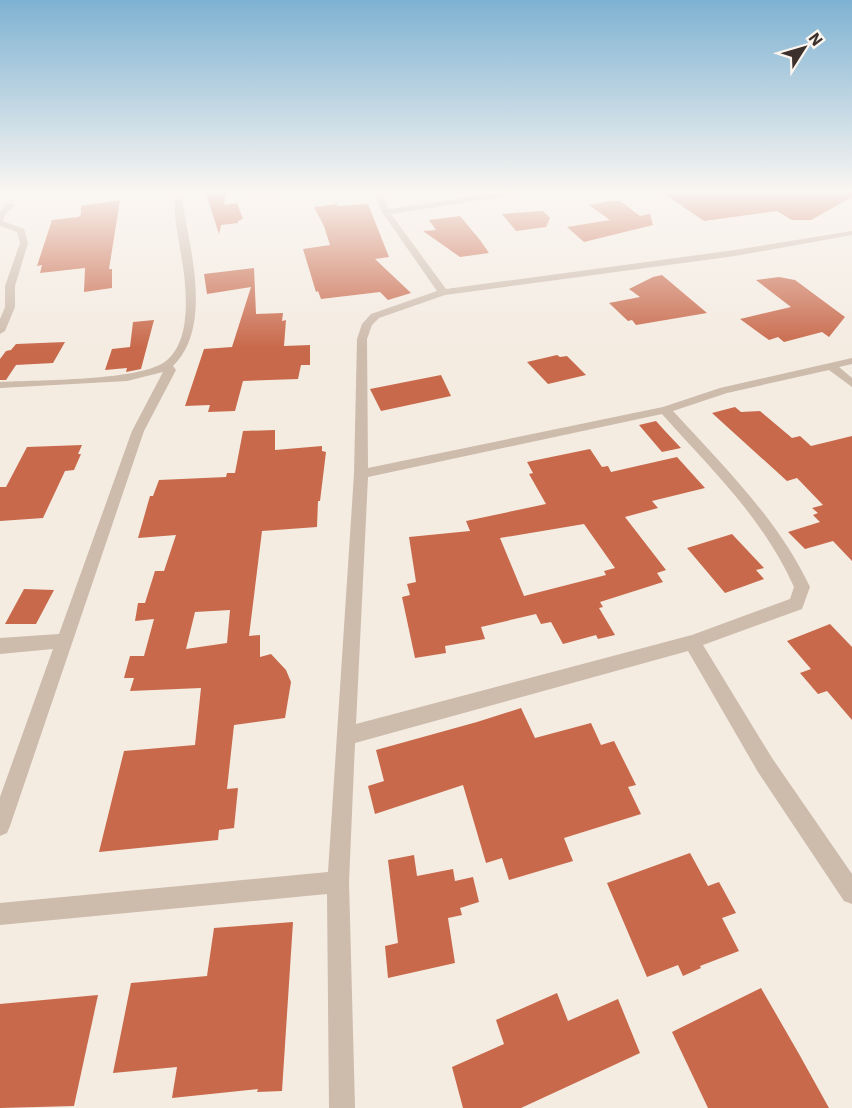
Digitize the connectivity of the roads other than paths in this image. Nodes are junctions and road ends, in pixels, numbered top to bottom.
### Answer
1 (23, 245) edge
2 (183, 245) edge
3 (409, 245) edge
4 (783, 245) edge
5 (443, 292) junction
6 (0, 331) edge
7 (852, 361) edge
8 (167, 365) junction
9 (831, 366) junction
10 (852, 384) edge
11 (0, 385) edge
12 (665, 410) junction
13 (361, 474) junction
14 (65, 641) junction
15 (692, 642) junction
16 (0, 646) edge
17 (346, 736) junction
18 (0, 826) edge
19 (338, 882) junction
20 (852, 894) edge
21 (0, 915) edge
22 (342, 1108) edge

1 - 6 street
2 - 8 street
3 - 5 street
4 - 5 street
5 - 13 street
7 - 9 street
8 - 11 street
8 - 14 street
9 - 10 street
9 - 12 street
12 - 13 street
12 - 15 street
13 - 17 street
14 - 16 street
14 - 18 street
15 - 17 street
15 - 20 street
17 - 19 street
19 - 21 street
19 - 22 street

